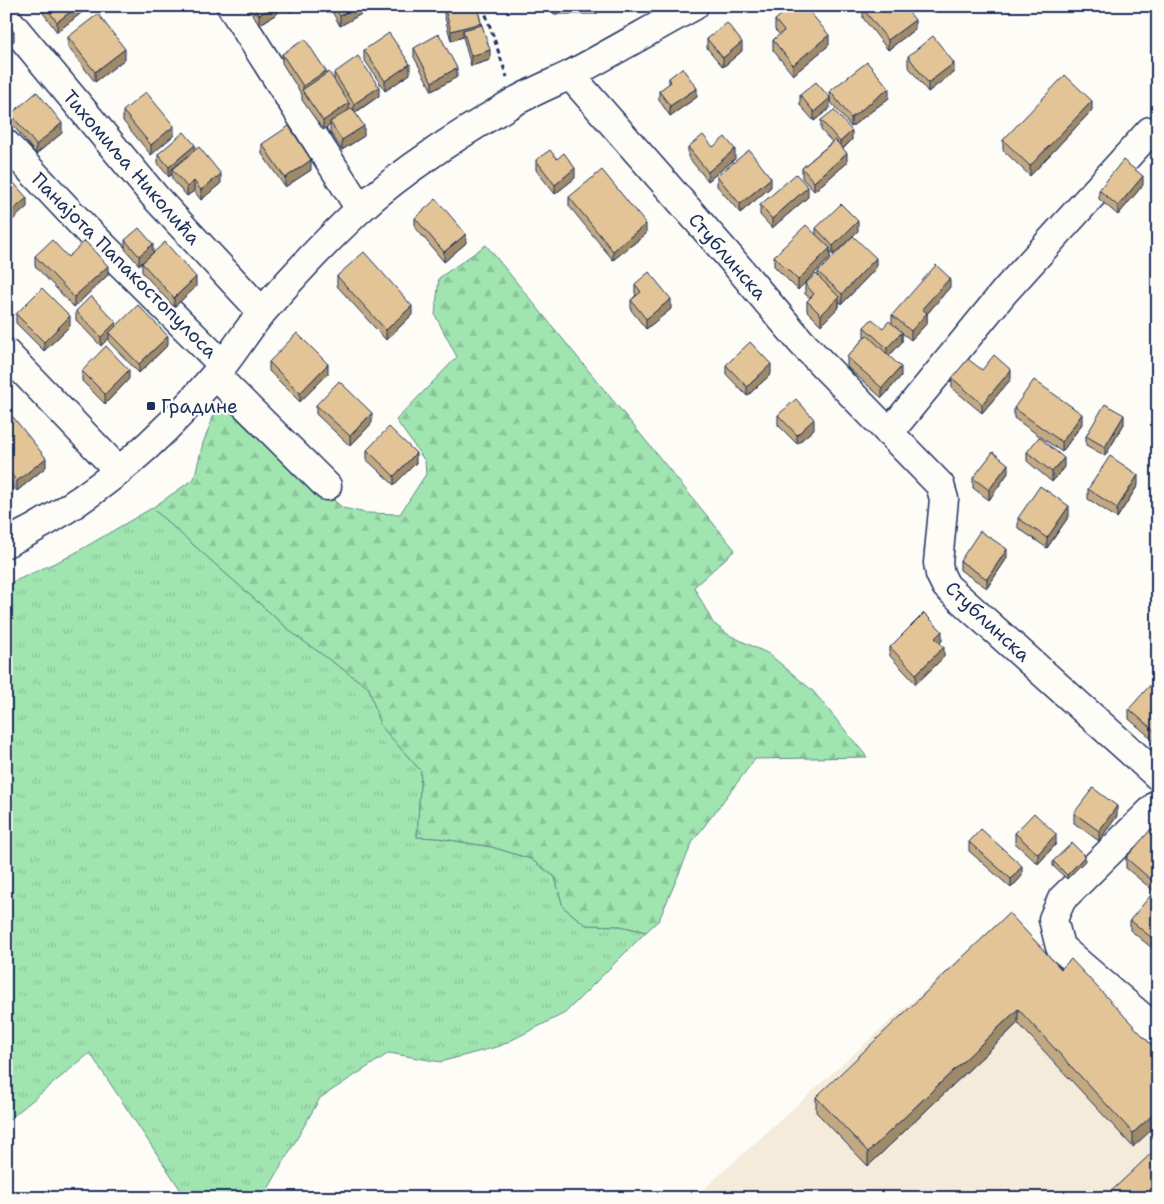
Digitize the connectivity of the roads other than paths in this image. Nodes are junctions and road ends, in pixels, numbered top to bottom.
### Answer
1 (231, 6) edge
2 (694, 6) edge
3 (6, 18) edge
4 (570, 75) junction
5 (1150, 131) dead end
6 (6, 144) edge
7 (360, 209) junction
8 (262, 312) junction
9 (6, 353) edge
10 (219, 370) junction
11 (890, 433) junction
12 (119, 471) junction
13 (326, 486) dead end
14 (6, 543) edge
15 (1158, 776) edge
16 (1158, 804) edge
17 (1158, 1031) edge

1 - 7 street
2 - 4 street
3 - 8 street, Тихомиља Николића
4 - 7 street
4 - 11 street, Стублинска
5 - 11 street
6 - 10 street, Панајота Папакостопулоса
7 - 8 street
8 - 10 street
9 - 12 street
10 - 12 street
10 - 13 street, Панајота Папакостопулоса
11 - 15 street, Стублинска
12 - 14 street
16 - 17 street

